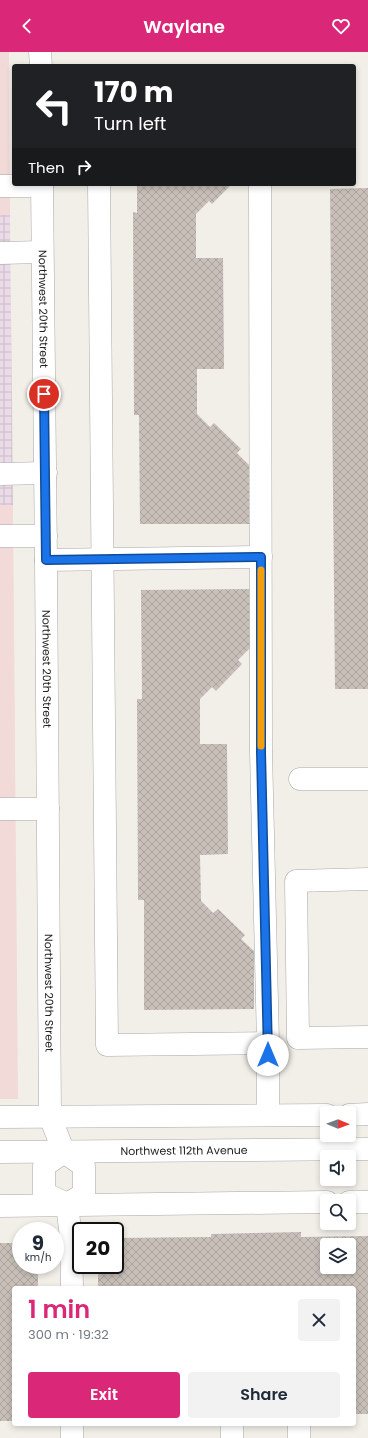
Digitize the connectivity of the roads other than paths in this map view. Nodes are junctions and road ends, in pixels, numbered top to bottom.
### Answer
1 (40, 52) edge
2 (40, 64) edge
3 (0, 186) edge
4 (12, 186) edge
5 (42, 186) edge
6 (99, 186) edge
7 (260, 186) edge
8 (42, 252) junction
9 (0, 253) edge
10 (46, 473) junction
11 (0, 474) edge
12 (0, 536) edge
13 (46, 536) junction
14 (261, 557) junction
15 (102, 558) junction
16 (46, 560) junction
17 (300, 779) dead end
18 (368, 779) edge
19 (0, 809) edge
20 (48, 809) junction
21 (368, 879) edge
22 (368, 1037) edge
23 (268, 1043) junction
24 (368, 1114) edge
25 (268, 1115) junction
26 (320, 1115) edge
27 (356, 1115) edge
28 (0, 1117) edge
29 (50, 1117) junction
30 (368, 1149) edge
31 (0, 1152) edge
32 (64, 1152) junction
33 (320, 1202) edge
34 (356, 1202) edge
35 (368, 1202) edge
36 (68, 1204) junction
37 (0, 1206) edge
38 (72, 1286) edge
39 (72, 1426) edge
40 (232, 1426) edge
41 (299, 1426) edge
42 (72, 1438) edge
43 (232, 1438) edge
44 (299, 1438) edge

1 - 2 street
3 - 4 street
5 - 8 street, Northwest 20th Street
6 - 15 street
7 - 14 street
8 - 9 street
8 - 10 street, Northwest 20th Street
10 - 11 street
10 - 13 street, Northwest 20th Street
12 - 13 street
13 - 16 street, Northwest 20th Street
14 - 15 street
14 - 23 street
15 - 16 street
15 - 23 street
16 - 20 street, Northwest 20th Street
17 - 18 street
19 - 20 street
20 - 29 street, Northwest 20th Street
21 - 22 street
23 - 25 street
24 - 27 street
25 - 26 street
25 - 29 street
28 - 29 street
29 - 32 street, Northwest 20th Street
30 - 32 street, Northwest 112th Avenue
31 - 32 street, Northwest 112th Avenue
32 - 36 street
32 - 36 street
33 - 36 street
34 - 35 street
36 - 37 street
36 - 38 street
39 - 42 street
40 - 43 street
41 - 44 street

